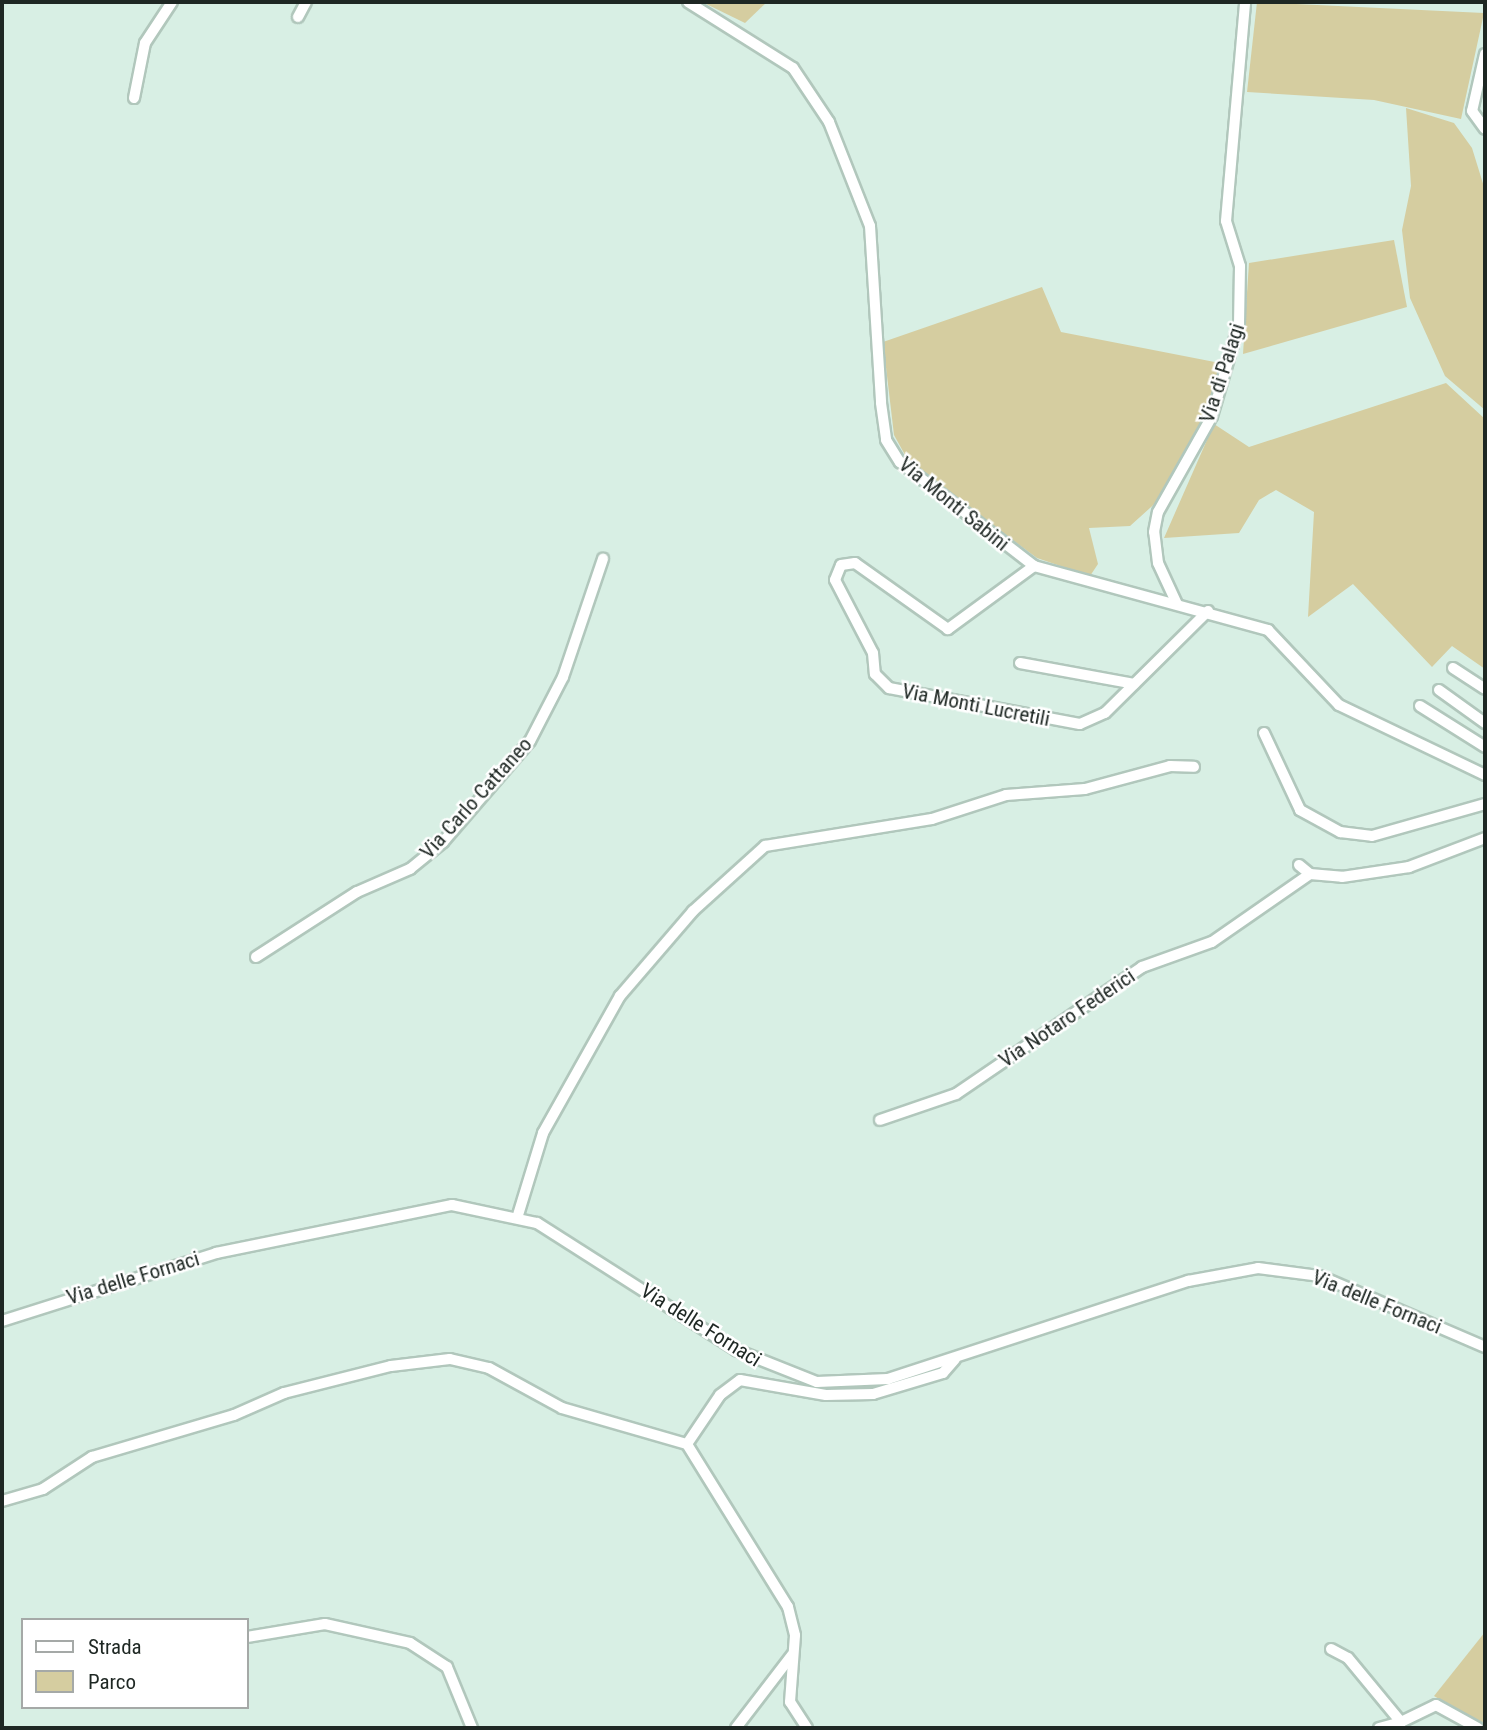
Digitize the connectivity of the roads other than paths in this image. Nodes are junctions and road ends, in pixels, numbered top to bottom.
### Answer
1 (172, 2) edge
2 (306, 2) edge
3 (688, 2) edge
4 (1245, 2) edge
5 (298, 17) dead end
6 (1485, 54) edge
7 (1482, 87) edge
8 (134, 98) dead end
9 (1485, 129) edge
10 (603, 559) dead end
11 (1034, 566) junction
12 (1177, 604) junction
13 (1208, 611) junction
14 (1020, 663) dead end
15 (1452, 668) dead end
16 (1134, 684) junction
17 (1485, 689) edge
18 (1439, 691) dead end
19 (1420, 706) dead end
20 (1485, 723) edge
21 (1264, 733) dead end
22 (1485, 747) edge
23 (1194, 767) dead end
24 (1484, 773) edge
25 (1485, 804) edge
26 (1485, 838) edge
27 (1299, 865) dead end
28 (1310, 874) junction
29 (256, 957) dead end
30 (880, 1120) dead end
31 (518, 1215) junction
32 (2, 1321) edge
33 (1485, 1347) edge
34 (956, 1359) junction
35 (687, 1444) junction
36 (2, 1501) edge
37 (248, 1637) edge
38 (1332, 1649) dead end
39 (795, 1652) junction
40 (1401, 1722) junction
41 (472, 1728) edge
42 (736, 1728) edge
43 (807, 1728) edge
44 (1379, 1728) edge
45 (1478, 1728) edge

1 - 8 street
2 - 5 street
3 - 11 street, Via Monti Sabini
4 - 12 street, Via di Palagi
6 - 7 street
7 - 9 street
10 - 29 street, Via Carlo Cattaneo
11 - 12 street, Via Monti Sabini
11 - 16 street, Via Monti Lucretili
12 - 13 street, Via Monti Sabini
13 - 16 street, Via Monti Lucretili
13 - 24 street, Via Monti Sabini
14 - 16 street
15 - 17 street
18 - 20 street
19 - 22 street
21 - 25 street
23 - 31 street
26 - 28 street
27 - 28 street
28 - 30 street, Via Notaro Federici
31 - 32 street, Via delle Fornaci
31 - 34 street, Via delle Fornaci
33 - 34 street, Via delle Fornaci
34 - 35 street
35 - 36 street
35 - 39 street
37 - 41 street
38 - 40 street
39 - 42 street
39 - 43 street
40 - 44 street
40 - 45 street

